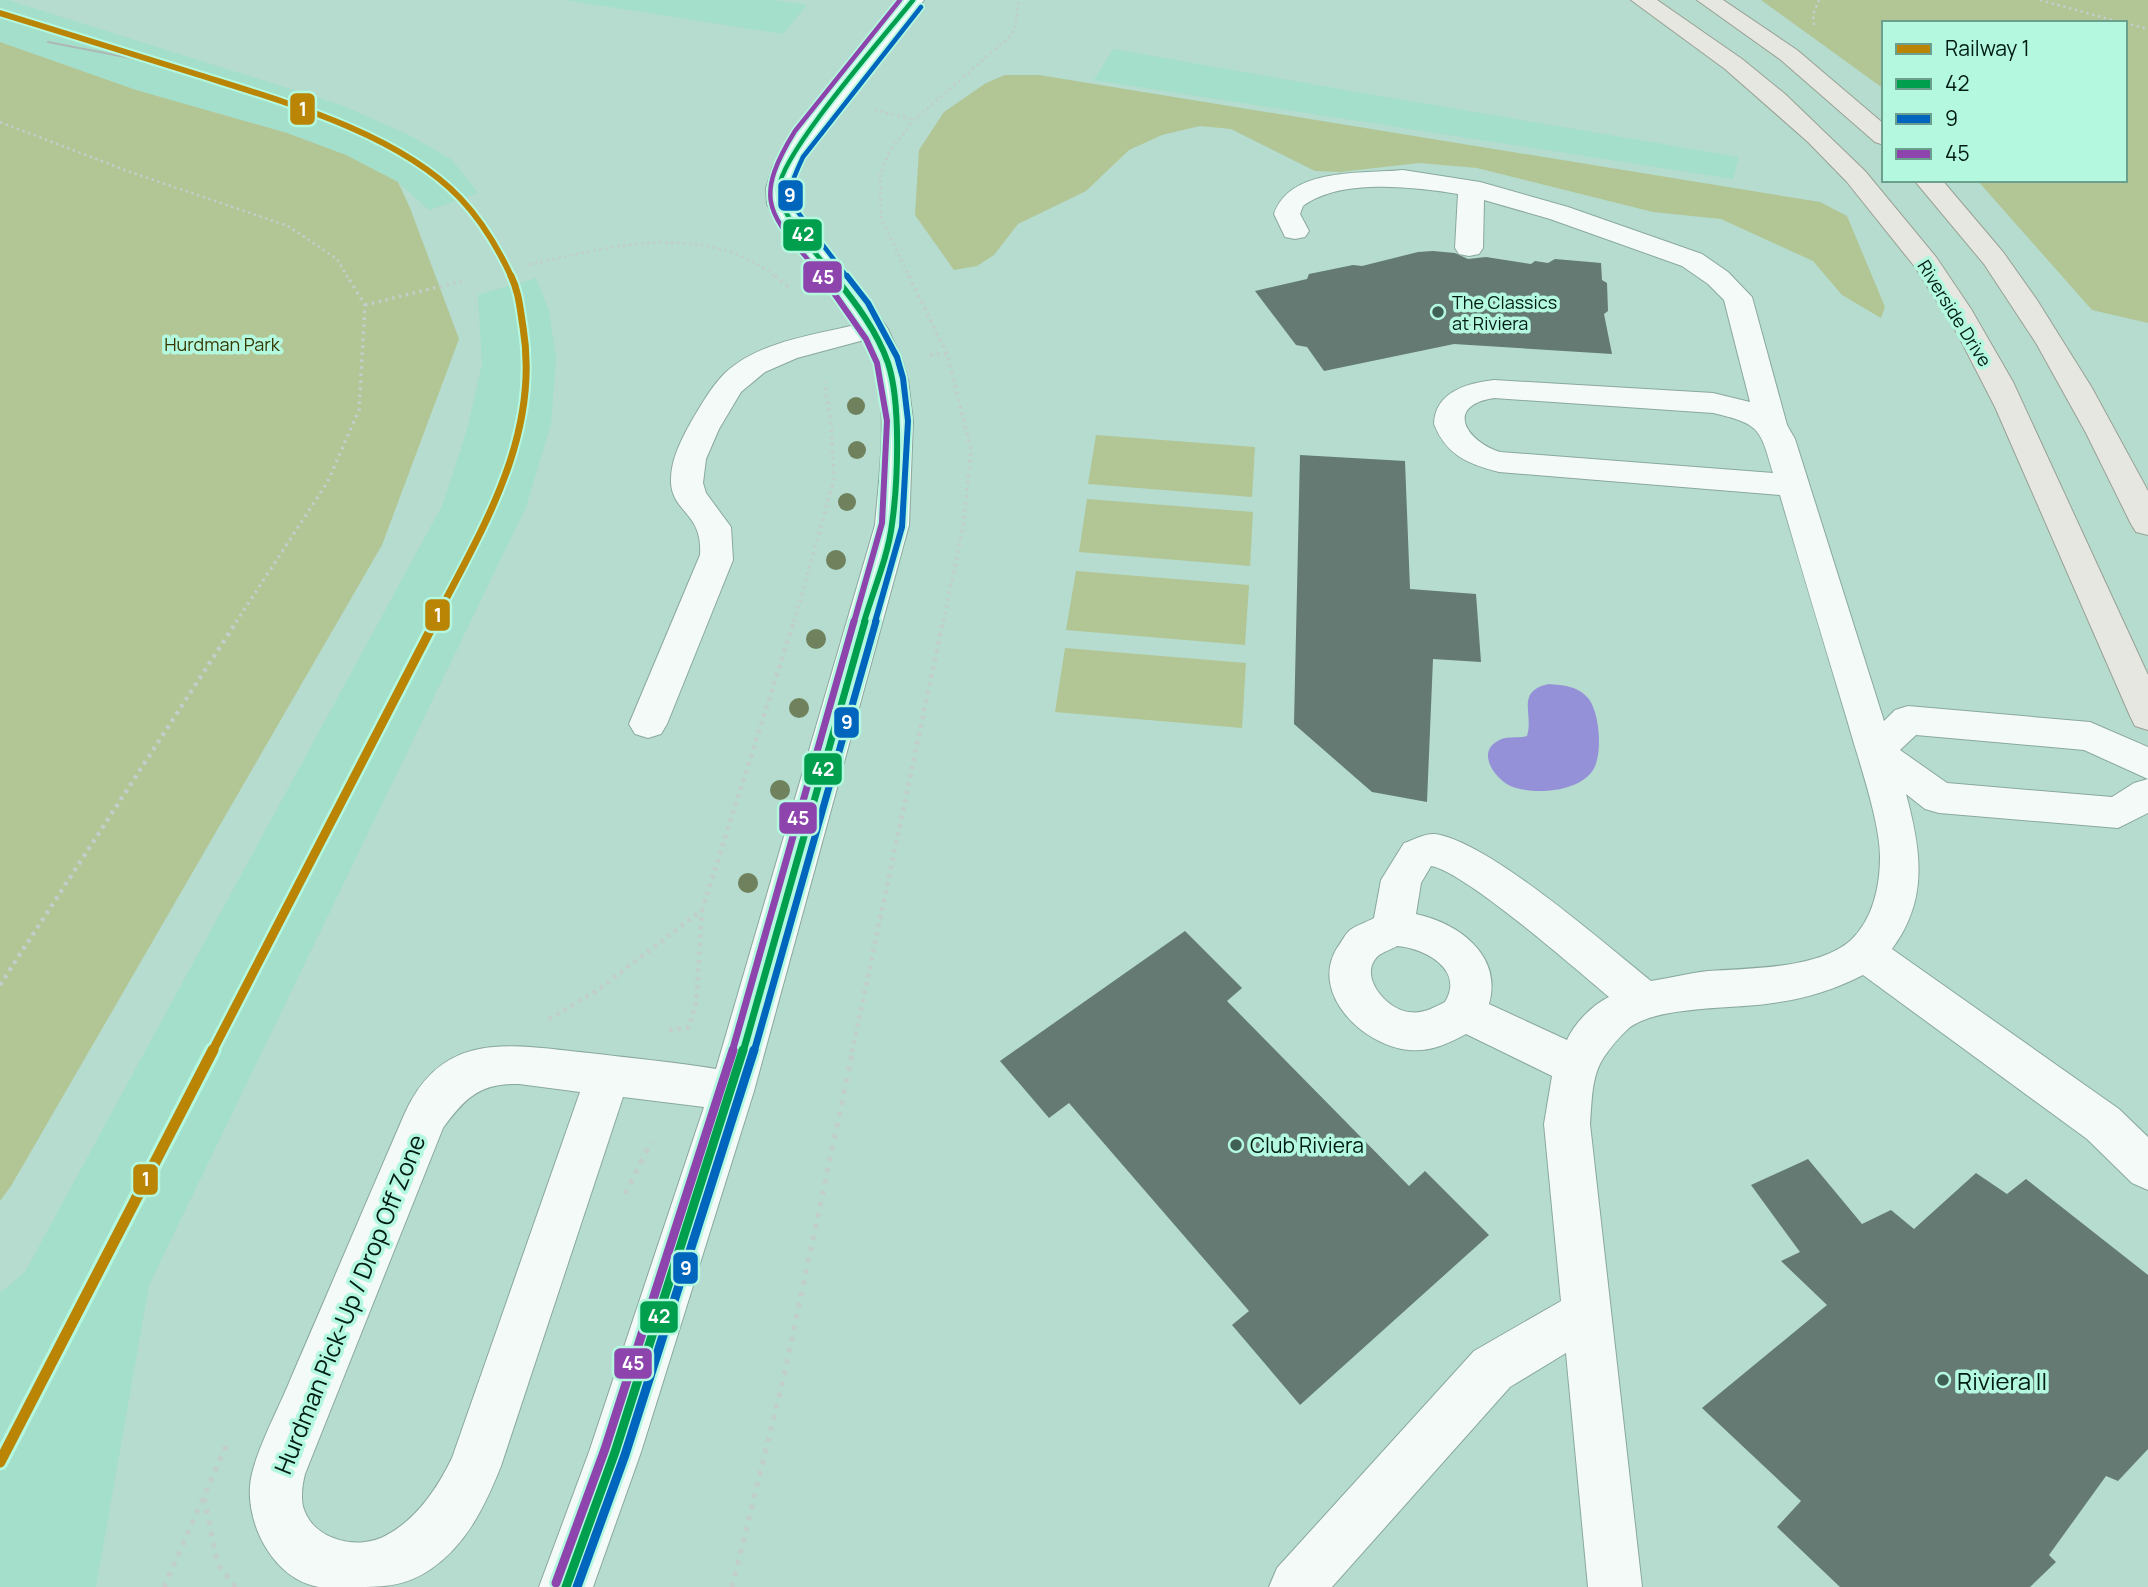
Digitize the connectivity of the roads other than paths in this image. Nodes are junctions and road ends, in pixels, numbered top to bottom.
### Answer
1 (913, 0) edge
2 (1642, 0) edge
3 (1708, 0) edge
4 (1882, 135) edge
5 (1929, 182) edge
6 (1471, 188) junction
7 (1295, 231) dead end
8 (1469, 248) dead end
9 (873, 329) junction
10 (1771, 425) junction
11 (1792, 485) junction
12 (2148, 524) edge
13 (2148, 716) edge
14 (648, 724) dead end
15 (1875, 752) junction
16 (2148, 764) edge
17 (2148, 794) edge
18 (1393, 928) junction
19 (1865, 953) junction
20 (1644, 1001) junction
21 (1463, 1012) junction
22 (1578, 1067) junction
23 (608, 1075) junction
24 (732, 1091) junction
25 (2148, 1168) edge
26 (1587, 1313) junction
27 (565, 1587) edge
28 (1296, 1587) edge
29 (1615, 1587) edge

1 - 9 lane
2 - 13 main road, Riverside Drive
3 - 4 main road
5 - 12 main road
6 - 7 lane
6 - 8 lane
6 - 10 lane
9 - 14 lane
9 - 24 lane
10 - 11 lane
10 - 11 lane
11 - 15 lane
15 - 16 lane
15 - 17 lane
15 - 19 lane
18 - 20 lane
18 - 21 lane
18 - 21 lane
19 - 20 lane
19 - 25 lane
20 - 22 lane
21 - 22 lane
22 - 26 lane
23 - 23 lane, Hurdman Pick-Up / Drop Off Zone
23 - 24 lane, Hurdman Pick-Up / Drop Off Zone
24 - 27 lane
26 - 28 lane
26 - 29 lane

